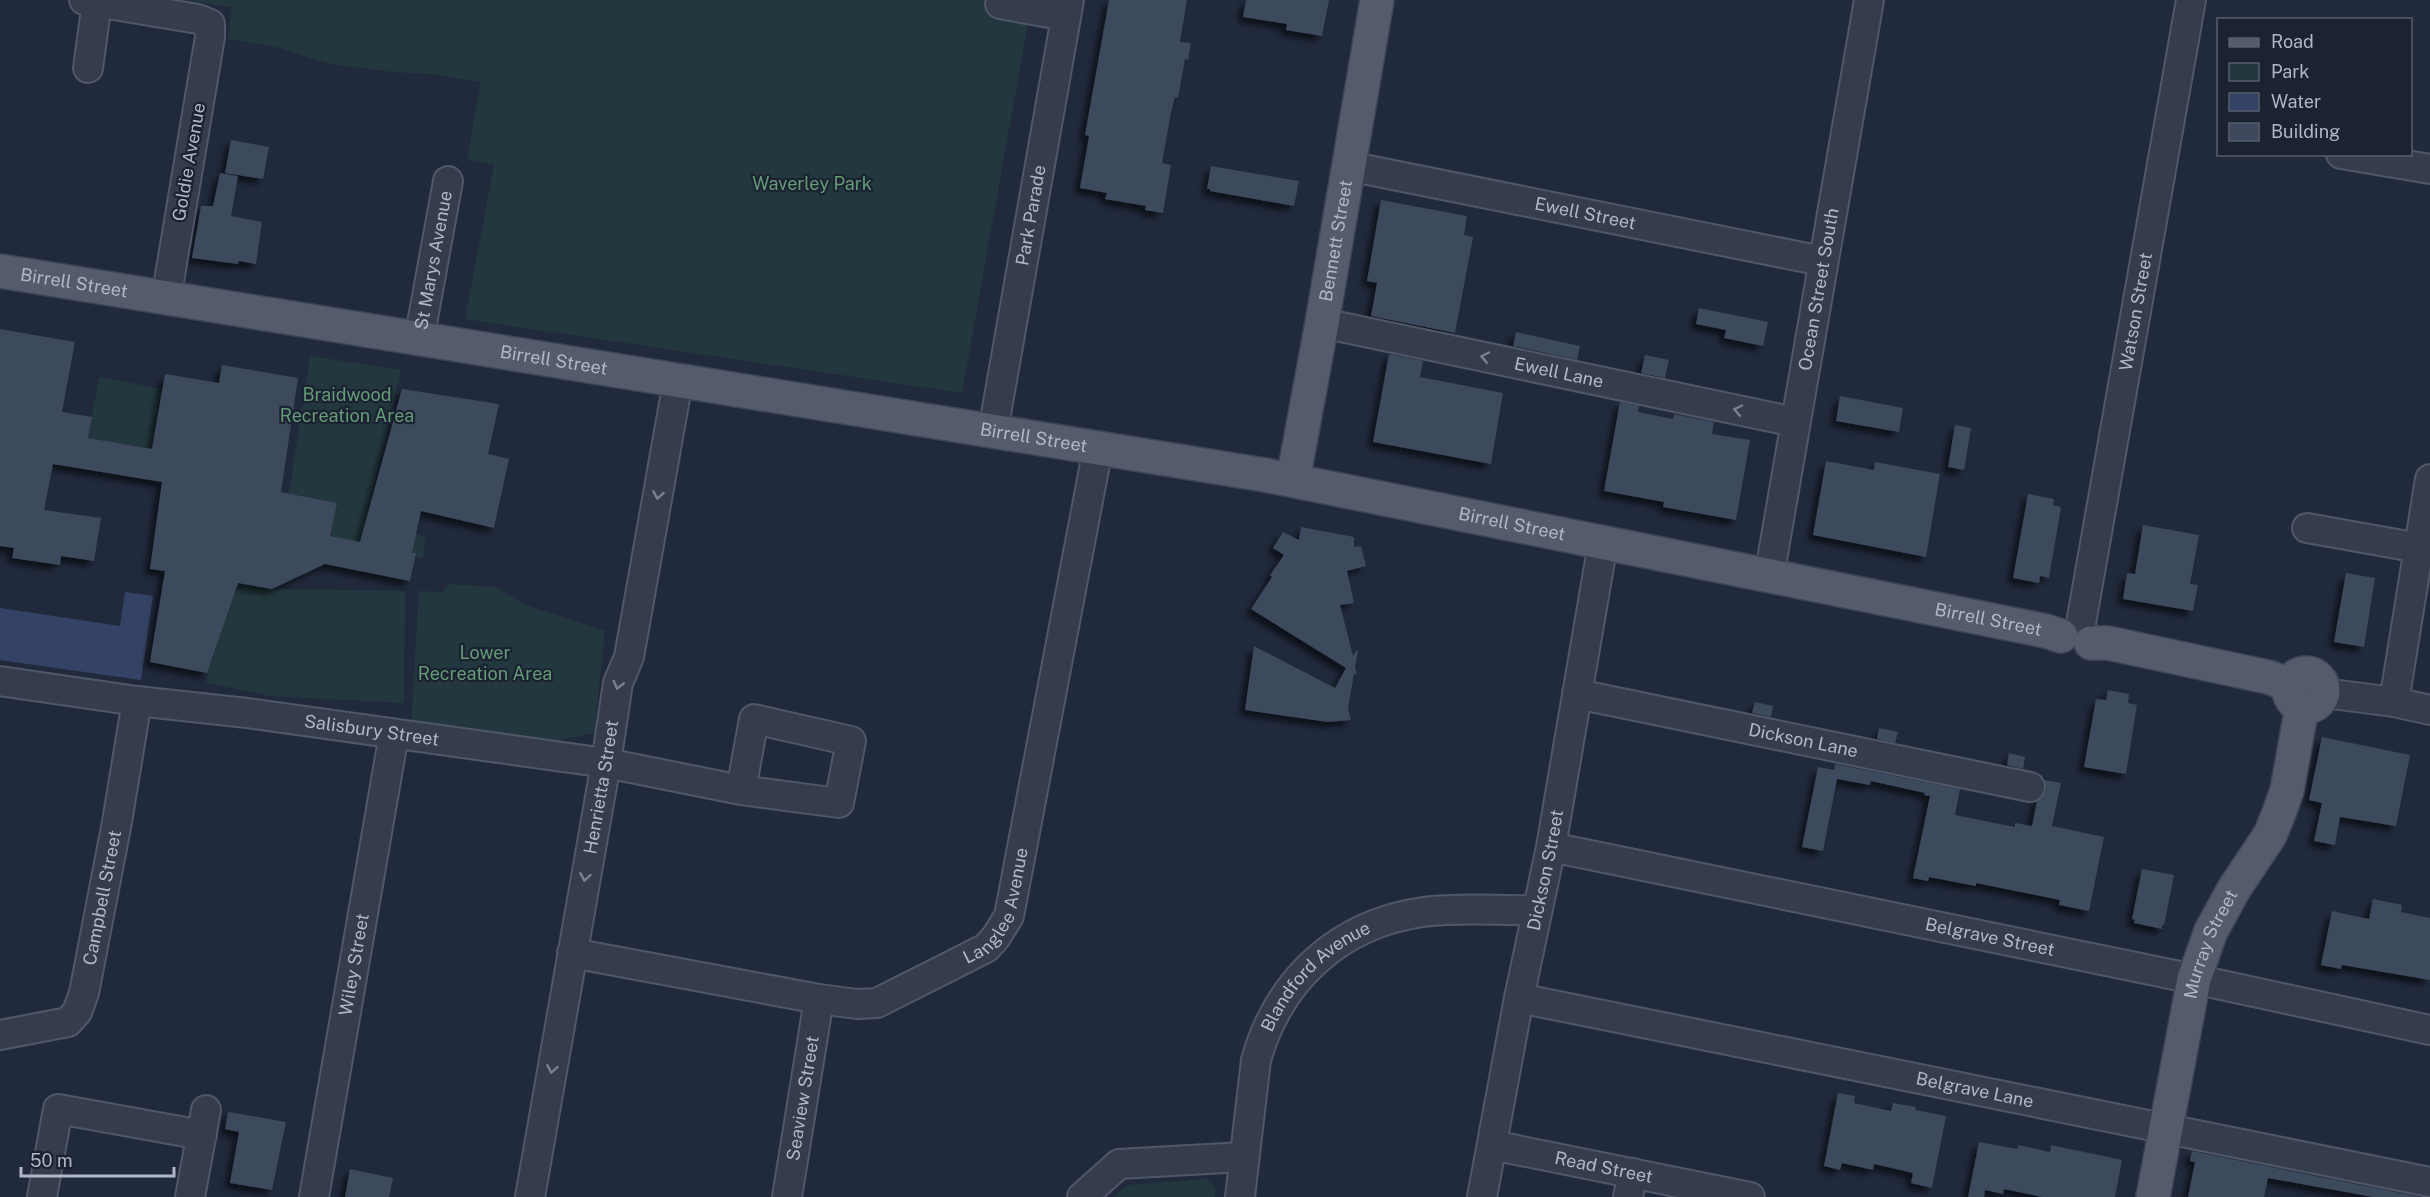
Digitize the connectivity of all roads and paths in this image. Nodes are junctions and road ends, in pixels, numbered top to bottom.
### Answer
1 (1377, 0) edge
2 (1869, 0) edge
3 (2191, 0) edge
4 (90, 1) edge
5 (1000, 4) dead end
6 (1068, 8) edge
7 (88, 68) dead end
8 (2353, 156) edge
9 (1348, 166) junction
10 (2430, 169) edge
11 (448, 181) dead end
12 (1822, 261) junction
13 (0, 271) edge
14 (166, 299) junction
15 (1322, 322) junction
16 (419, 340) junction
17 (678, 381) junction
18 (1795, 422) junction
19 (993, 431) junction
20 (1098, 448) junction
21 (2430, 479) edge
22 (1293, 480) junction
23 (2307, 528) dead end
24 (1603, 543) junction
25 (2421, 560) edge
26 (1769, 577) junction
27 (2078, 634) junction
28 (0, 681) edge
29 (1577, 694) junction
30 (2305, 695) junction
31 (137, 701) junction
32 (2394, 702) junction
33 (2430, 710) edge
34 (394, 734) junction
35 (606, 763) junction
36 (2030, 787) dead end
37 (741, 790) dead end
38 (1551, 847) junction
39 (1537, 910) junction
40 (572, 953) junction
41 (2194, 979) junction
42 (1519, 998) junction
43 (819, 999) junction
44 (2430, 1030) edge
45 (0, 1035) edge
46 (2165, 1129) junction
47 (1492, 1145) junction
48 (1243, 1157) junction
49 (2430, 1182) edge
50 (1630, 1185) edge
51 (42, 1197) edge
52 (190, 1197) edge
53 (314, 1197) edge
54 (530, 1197) edge
55 (787, 1197) edge
56 (1082, 1197) edge
57 (1240, 1197) edge
58 (1482, 1197) edge
59 (1750, 1197) edge
60 (2152, 1197) edge

1 - 9 main road, Bennett Street
2 - 12 street, Ocean Street South
3 - 27 street, Watson Street
4 - 7 street
4 - 14 street, Goldie Avenue
5 - 6 street
6 - 19 street, Park Parade
8 - 10 street
9 - 12 street, Ewell Street
9 - 15 main road, Bennett Street
11 - 16 street, St Marys Avenue
12 - 18 street, Ocean Street South
13 - 14 main road, Birrell Street
14 - 16 main road, Birrell Street
18 -> 15 street, Ewell Lane
15 - 22 main road, Bennett Street
16 - 17 main road, Birrell Street
17 - 19 main road, Birrell Street
17 -> 35 street, Henrietta Street
18 - 26 street, Ocean Street South
19 - 20 main road, Birrell Street
20 - 22 main road, Birrell Street
20 - 43 street, Langlee Avenue
21 - 25 street
22 - 24 main road, Birrell Street
23 - 25 street
24 - 26 main road, Birrell Street
24 - 29 street, Dickson Street
25 - 32 street
26 - 27 main road, Birrell Street
27 - 30 main road, Birrell Street
28 - 31 street, Salisbury Street
29 - 36 street, Dickson Lane
29 - 38 street, Dickson Street
30 - 32 street, Birrell Street
30 - 41 main road, Murray Street
31 - 34 street, Salisbury Street
31 - 45 street, Campbell Street
32 - 33 street, Birrell Street
34 - 35 street, Salisbury Street
34 - 53 street, Wiley Street
35 - 37 street, Salisbury Street
35 -> 40 street, Henrietta Street
38 - 39 street, Dickson Street
38 - 41 street, Belgrave Street
39 - 42 street, Dickson Street
39 - 48 street, Blandford Avenue
40 - 43 street, Langlee Avenue
40 -> 54 street, Henrietta Street
41 - 44 street, Belgrave Street
41 - 46 main road, Murray Street
42 - 46 street, Belgrave Lane
42 - 47 street, Dickson Street
43 - 55 street, Seaview Street
46 - 49 street, Belgrave Lane
46 - 60 main road, Murray Street
47 - 50 street, Read Street
47 - 58 street, Dickson Street
48 - 56 street
48 - 57 street, Blandford Avenue
50 - 59 street, Read Street
51 - 52 street

